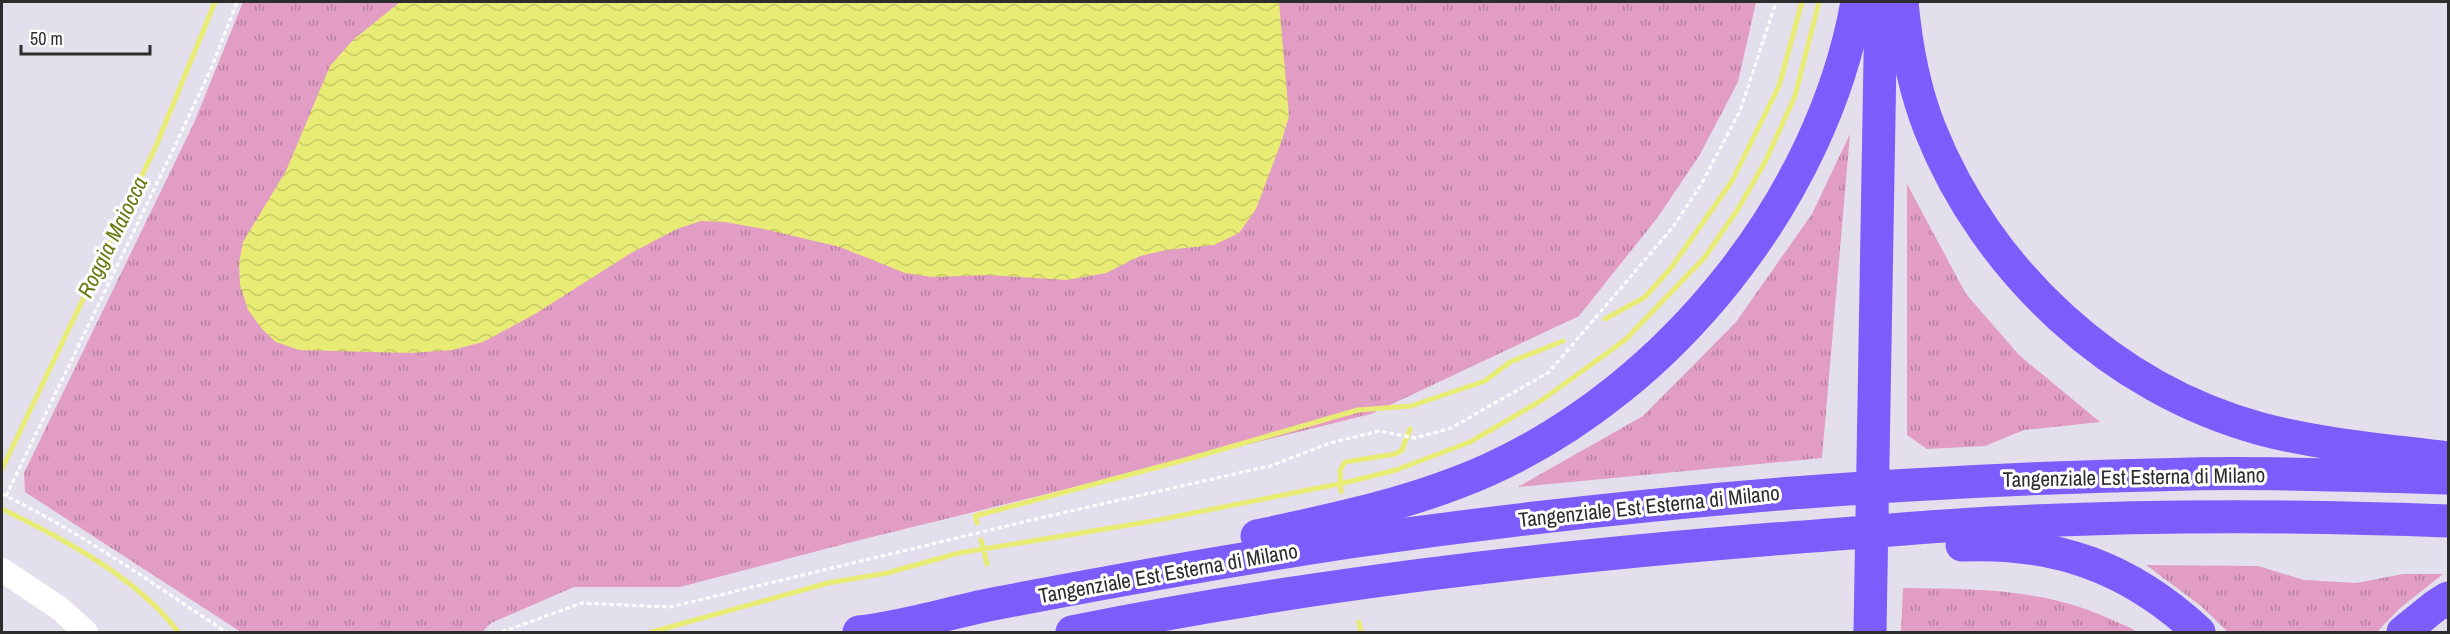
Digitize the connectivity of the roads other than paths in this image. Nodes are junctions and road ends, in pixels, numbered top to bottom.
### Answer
1 (1857, 2) edge
2 (1881, 2) edge
3 (1902, 2) edge
4 (2448, 458) edge
5 (2448, 478) edge
6 (2448, 520) edge
7 (1652, 549) junction
8 (2, 570) edge
9 (2448, 598) edge
10 (988, 605) junction
11 (86, 633) edge
12 (859, 633) edge
13 (1072, 633) edge
14 (1870, 633) edge
15 (2199, 633) edge
16 (2403, 633) edge

1 - 10 highway
2 - 14 highway
3 - 4 highway
5 - 10 highway, Tangenziale Est Esterna di Milano
6 - 7 highway, Tangenziale Est Esterna di Milano
7 - 13 highway, Tangenziale Est Esterna di Milano
7 - 15 highway
8 - 11 street
9 - 16 highway
10 - 12 highway, Tangenziale Est Esterna di Milano

